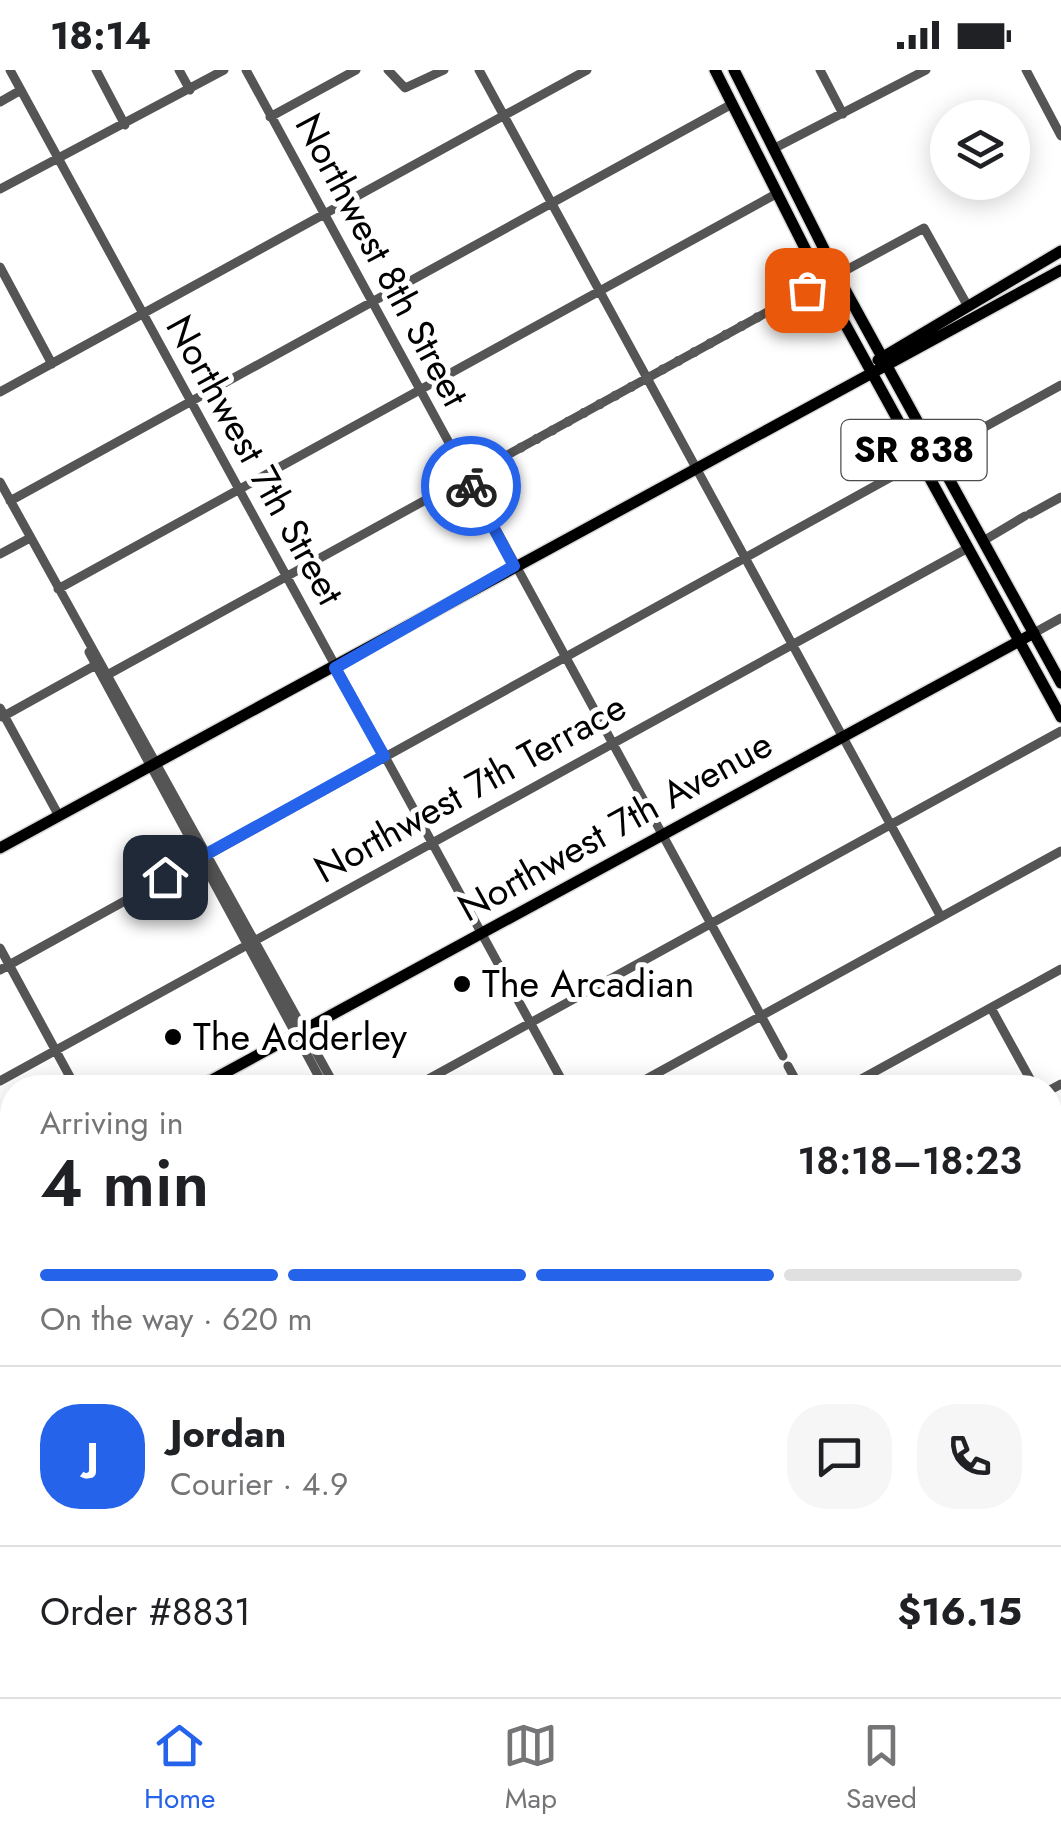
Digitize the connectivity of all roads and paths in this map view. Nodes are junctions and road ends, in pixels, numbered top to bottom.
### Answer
1 (96, 70) edge
2 (179, 70) edge
3 (224, 70) edge
4 (246, 70) edge
5 (356, 70) edge
6 (388, 70) edge
7 (444, 70) edge
8 (479, 70) edge
9 (587, 70) edge
10 (715, 70) edge
11 (734, 70) edge
12 (820, 70) edge
13 (926, 70) edge
14 (1026, 70) edge
15 (13, 71) edge
16 (21, 90) junction
17 (190, 90) junction
18 (0, 102) edge
19 (732, 104) junction
20 (843, 114) junction
21 (270, 116) junction
22 (502, 117) junction
23 (125, 124) junction
24 (1061, 136) edge
25 (748, 137) junction
26 (773, 149) junction
27 (58, 160) junction
28 (0, 189) edge
29 (776, 194) junction
30 (550, 204) junction
31 (323, 213) junction
32 (1061, 251) edge
33 (0, 268) edge
34 (1061, 270) edge
35 (837, 276) junction
36 (822, 282) junction
37 (598, 291) junction
38 (370, 302) junction
39 (966, 303) junction
40 (142, 315) junction
41 (883, 360) junction
42 (52, 364) junction
43 (870, 372) junction
44 (646, 378) junction
45 (1061, 385) edge
46 (418, 390) junction
47 (0, 392) edge
48 (190, 402) junction
49 (934, 455) junction
50 (920, 461) junction
51 (696, 468) junction
52 (466, 478) junction
53 (0, 482) edge
54 (238, 490) junction
55 (1061, 497) edge
56 (10, 501) junction
57 (30, 538) junction
58 (983, 541) junction
59 (968, 548) junction
60 (0, 554) edge
61 (744, 558) junction
62 (514, 566) junction
63 (285, 576) junction
64 (58, 588) junction
65 (1061, 618) edge
66 (1034, 632) junction
67 (85, 640) junction
68 (1020, 640) junction
69 (792, 646) junction
70 (564, 657) junction
71 (94, 666) junction
72 (335, 668) junction
73 (108, 674) junction
74 (1061, 684) edge
75 (2, 714) edge
76 (1061, 717) edge
77 (1061, 732) edge
78 (843, 736) junction
79 (611, 744) junction
80 (384, 756) junction
81 (153, 767) junction
82 (60, 816) junction
83 (891, 824) junction
84 (661, 836) junction
85 (432, 843) junction
86 (0, 848) edge
87 (1061, 851) edge
88 (203, 856) junction
89 (941, 917) junction
90 (709, 924) junction
91 (481, 933) junction
92 (251, 944) junction
93 (0, 948) edge
94 (5, 967) edge
95 (1061, 969) edge
96 (991, 1008) junction
97 (760, 1016) junction
98 (530, 1022) junction
99 (300, 1032) junction
100 (56, 1050) junction
101 (9, 1075) edge
102 (69, 1075) edge
103 (222, 1075) edge
104 (319, 1075) edge
105 (328, 1075) edge
106 (435, 1075) edge
107 (559, 1075) edge
108 (653, 1075) edge
109 (793, 1075) edge
110 (869, 1075) edge
111 (1028, 1075) edge

1 - 23 street
2 - 17 street
3 - 17 street
4 - 21 street, Northwest 8th Street
5 - 21 street
6 - 7 street
8 - 22 street
9 - 22 street
10 - 19 main road, SR 838
11 - 26 main road, SR 838
12 - 20 street
13 - 20 street
14 - 24 street
15 - 16 street, Northwest 7th Street
16 - 18 street
16 - 27 street, Northwest 7th Street
17 - 23 street
19 - 25 main road, SR 838
19 - 30 street
20 - 26 street
21 - 31 street, Northwest 8th Street
22 - 30 street
22 - 31 street
23 - 27 street
25 - 26 main road
25 - 29 main road, SR 838
26 - 35 main road, SR 838
27 - 28 street
27 - 40 street, Northwest 7th Street
29 - 36 main road, SR 838
29 - 37 street
30 - 37 street
30 - 38 street
31 - 38 street, Northwest 8th Street
31 - 40 street
32 - 39 main road
33 - 42 street
34 - 41 main road
35 - 39 street
35 - 41 main road, SR 838
36 - 43 main road, SR 838
36 - 44 street
37 - 44 street
37 - 46 street
38 - 46 street, Northwest 8th Street
38 - 48 street
39 - 41 main road
40 - 42 street
40 - 48 street, Northwest 7th Street
41 - 43 main road
41 - 49 main road, SR 838
42 - 47 street
43 - 50 main road, SR 838
43 - 51 main road
44 - 51 street
44 - 52 street
45 - 49 street
46 - 52 street, Northwest 8th Street
46 - 54 street
48 - 54 street, Northwest 7th Street
48 - 56 street
49 - 58 main road, SR 838
50 - 59 main road, SR 838
50 - 61 street
51 - 61 street
51 - 62 main road
52 - 62 street, Northwest 8th Street
52 - 63 street
53 - 56 street
54 - 63 street, Northwest 7th Street
54 - 64 street
55 - 58 street
56 - 57 street
57 - 60 street
57 - 64 street
58 - 66 main road, SR 838
59 - 68 main road, SR 838
59 - 69 street, Northwest 7th Terrace
61 - 69 street
61 - 70 street
62 - 70 street, Northwest 8th Street
62 - 72 main road
63 - 72 street, Northwest 7th Street
63 - 73 street
64 - 67 street
65 - 66 street, Northwest 7th Avenue
66 - 68 main road, Northwest 7th Avenue
66 - 74 main road, SR 838
67 - 71 street
67 - 73 street
68 - 76 main road, SR 838
68 - 78 main road, Northwest 7th Avenue
69 - 78 street
69 - 79 street, Northwest 7th Terrace
70 - 79 street, Northwest 8th Street
70 - 80 street
71 - 75 street
71 - 81 street
72 - 80 street, Northwest 7th Street
72 - 81 main road
73 - 81 street
75 - 82 street
77 - 83 street
78 - 83 street
78 - 84 main road, Northwest 7th Avenue
79 - 84 street, Northwest 8th Street
79 - 85 street, Northwest 7th Terrace
80 - 85 street, Northwest 7th Street
80 - 88 street
81 - 82 main road
81 - 88 street
82 - 86 main road
83 - 89 street
83 - 90 street
84 - 90 street, Northwest 8th Street
84 - 91 main road, Northwest 7th Avenue
85 - 91 street, Northwest 7th Street
85 - 92 street, Northwest 7th Terrace
87 - 89 street
88 - 92 street
88 - 94 street
89 - 97 street
90 - 97 street, Northwest 8th Street
90 - 98 street
91 - 98 street, Northwest 7th Street
91 - 99 main road, Northwest 7th Avenue
92 - 99 street
92 - 100 street, Northwest 7th Terrace
93 - 94 street
94 - 100 street
95 - 96 street
96 - 110 street
96 - 111 street
97 - 108 street
97 - 109 street, Northwest 8th Street
98 - 106 street
98 - 107 street, Northwest 7th Street
99 - 103 main road, Northwest 7th Avenue
99 - 104 street
99 - 105 street
100 - 101 street, Northwest 7th Terrace
100 - 102 street

